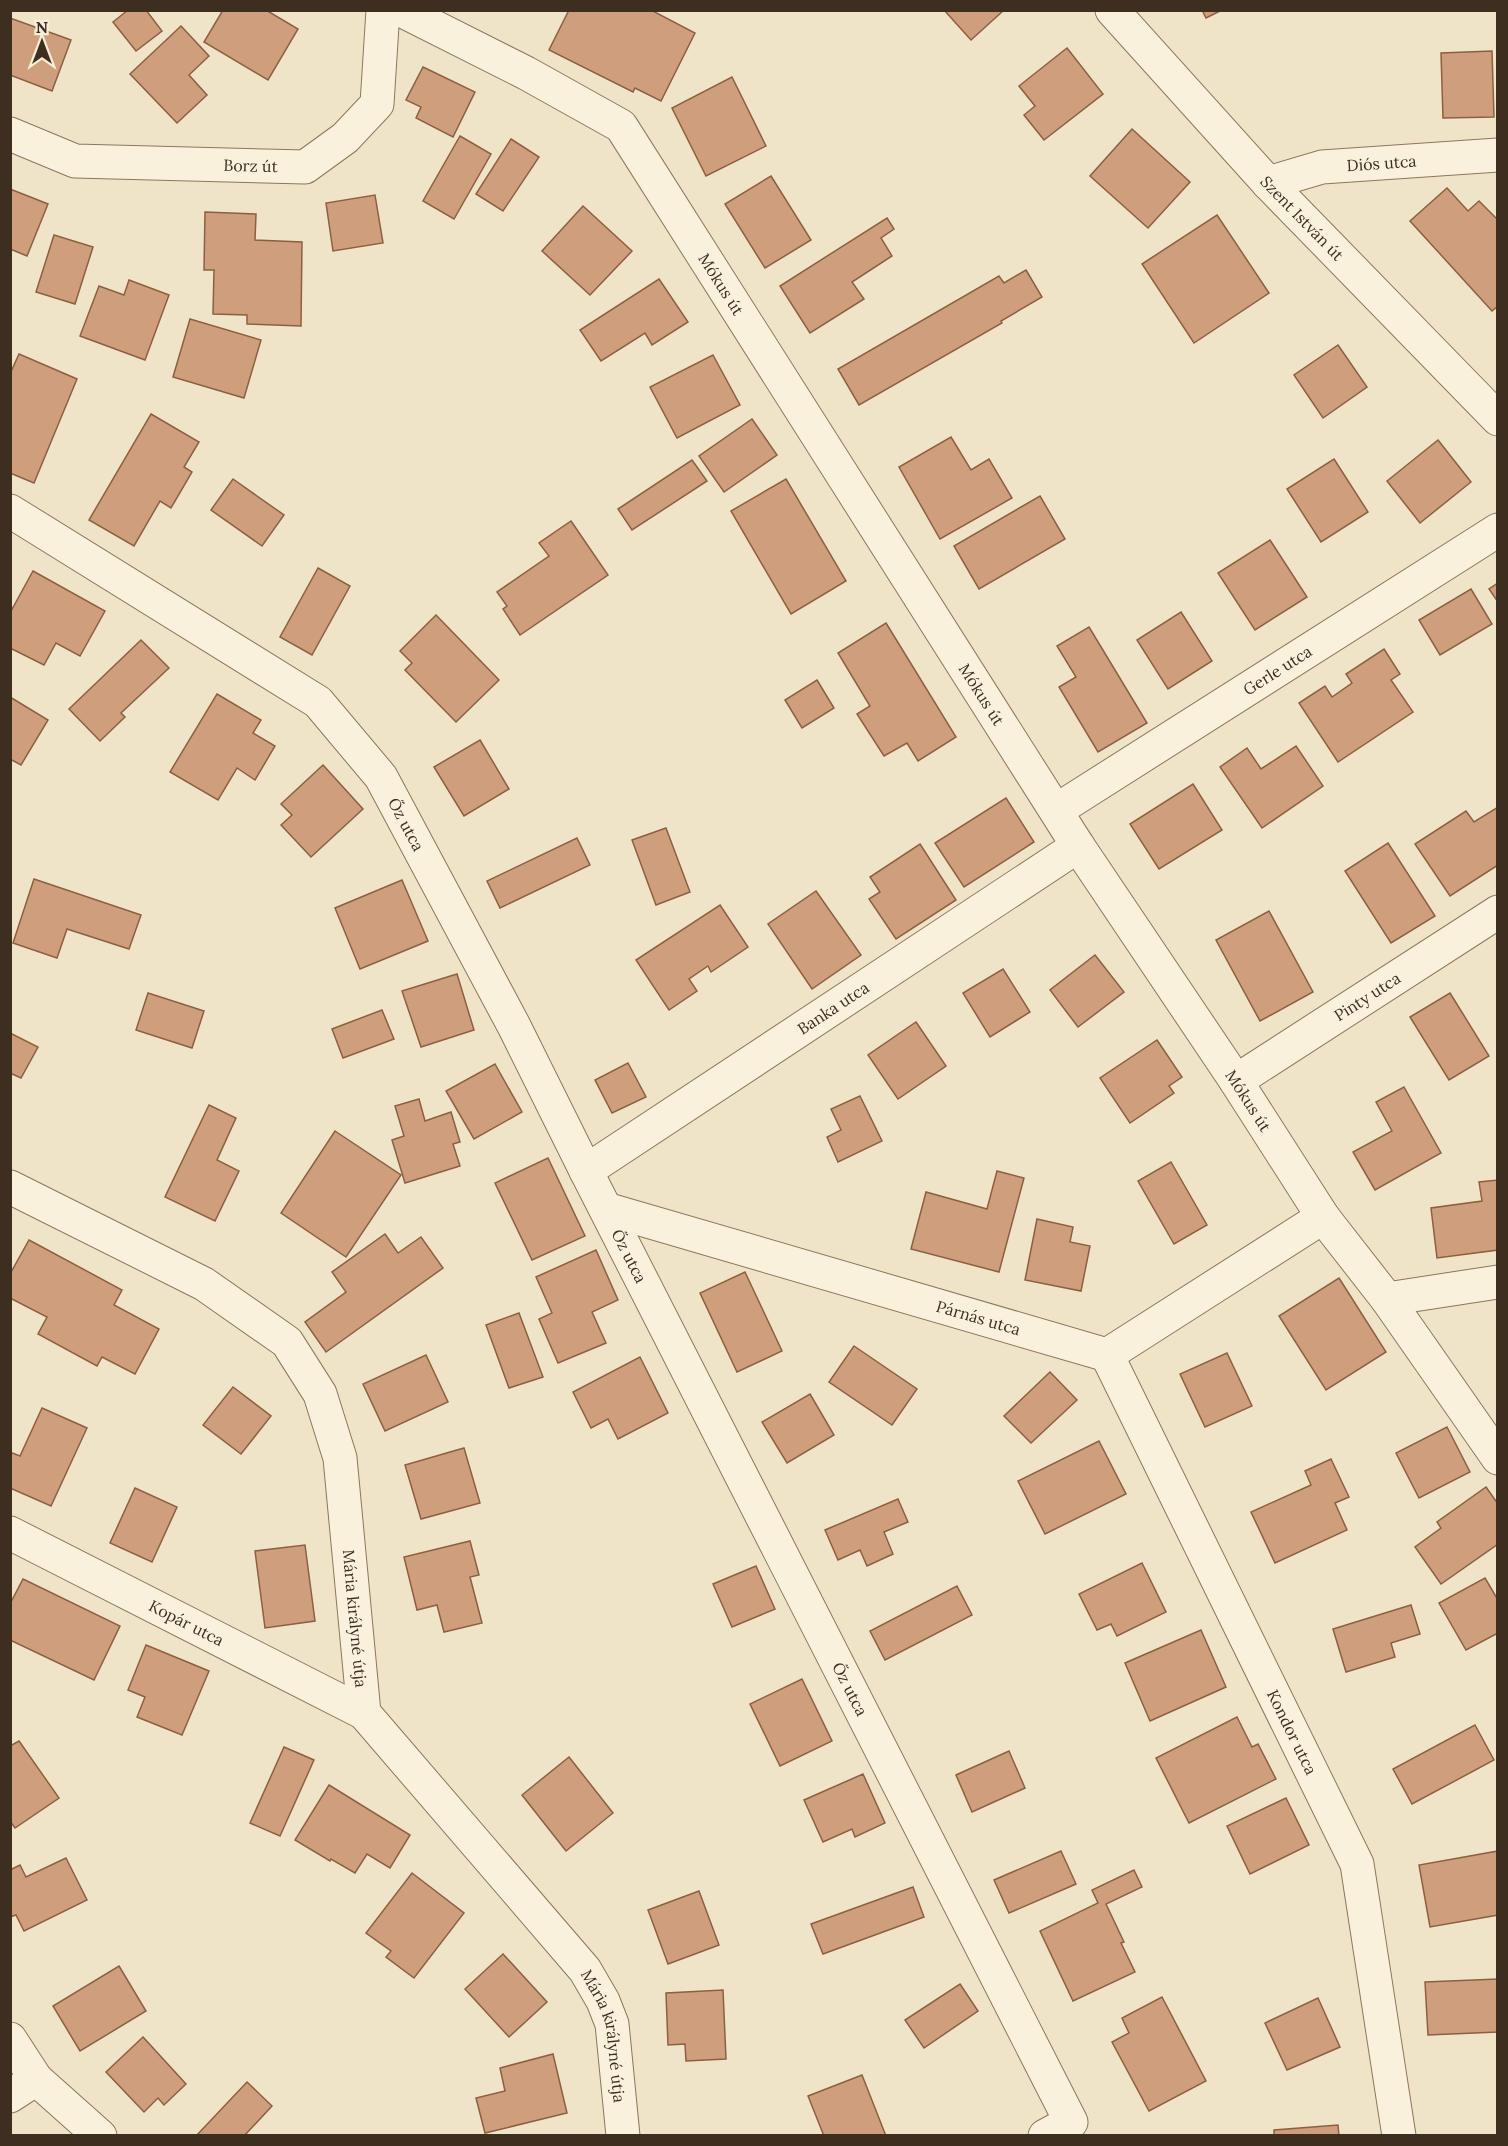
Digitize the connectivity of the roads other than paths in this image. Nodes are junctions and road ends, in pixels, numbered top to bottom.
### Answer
1 (383, 10) edge
2 (401, 10) edge
3 (1112, 10) edge
4 (10, 134) edge
5 (1497, 155) edge
6 (1268, 183) junction
7 (1497, 419) edge
8 (10, 511) edge
9 (1497, 530) edge
10 (1057, 810) junction
11 (1078, 846) junction
12 (1497, 912) edge
13 (1236, 1081) junction
14 (586, 1171) junction
15 (10, 1187) edge
16 (606, 1209) junction
17 (1323, 1217) junction
18 (1497, 1282) edge
19 (1387, 1299) junction
20 (1107, 1354) junction
21 (1497, 1458) edge
22 (10, 1533) edge
23 (364, 1713) junction
24 (10, 2039) edge
25 (23, 2088) edge
26 (100, 2136) edge
27 (622, 2136) edge
28 (1045, 2136) edge
29 (1399, 2136) edge

1 - 4 street, Borz út
2 - 10 street, Mókus út
3 - 6 street, Szent István út
5 - 6 street, Diós utca
6 - 7 street, Szent István út
8 - 14 street, Őz utca
9 - 10 street, Gerle utca
10 - 11 street, Mókus út
11 - 13 street, Mókus út
11 - 14 street, Banka utca
12 - 13 street, Pinty utca
13 - 17 street, Mókus út
14 - 16 street, Őz utca
15 - 23 street, Mária királyné útja
16 - 20 street, Párnás utca
16 - 28 street, Őz utca
17 - 19 street, Mókus út
17 - 20 street
18 - 19 street
19 - 21 street, Mókus út
20 - 29 street, Kondor utca
22 - 23 street, Kopár utca
23 - 27 street, Mária királyné útja
24 - 25 street
25 - 26 street

